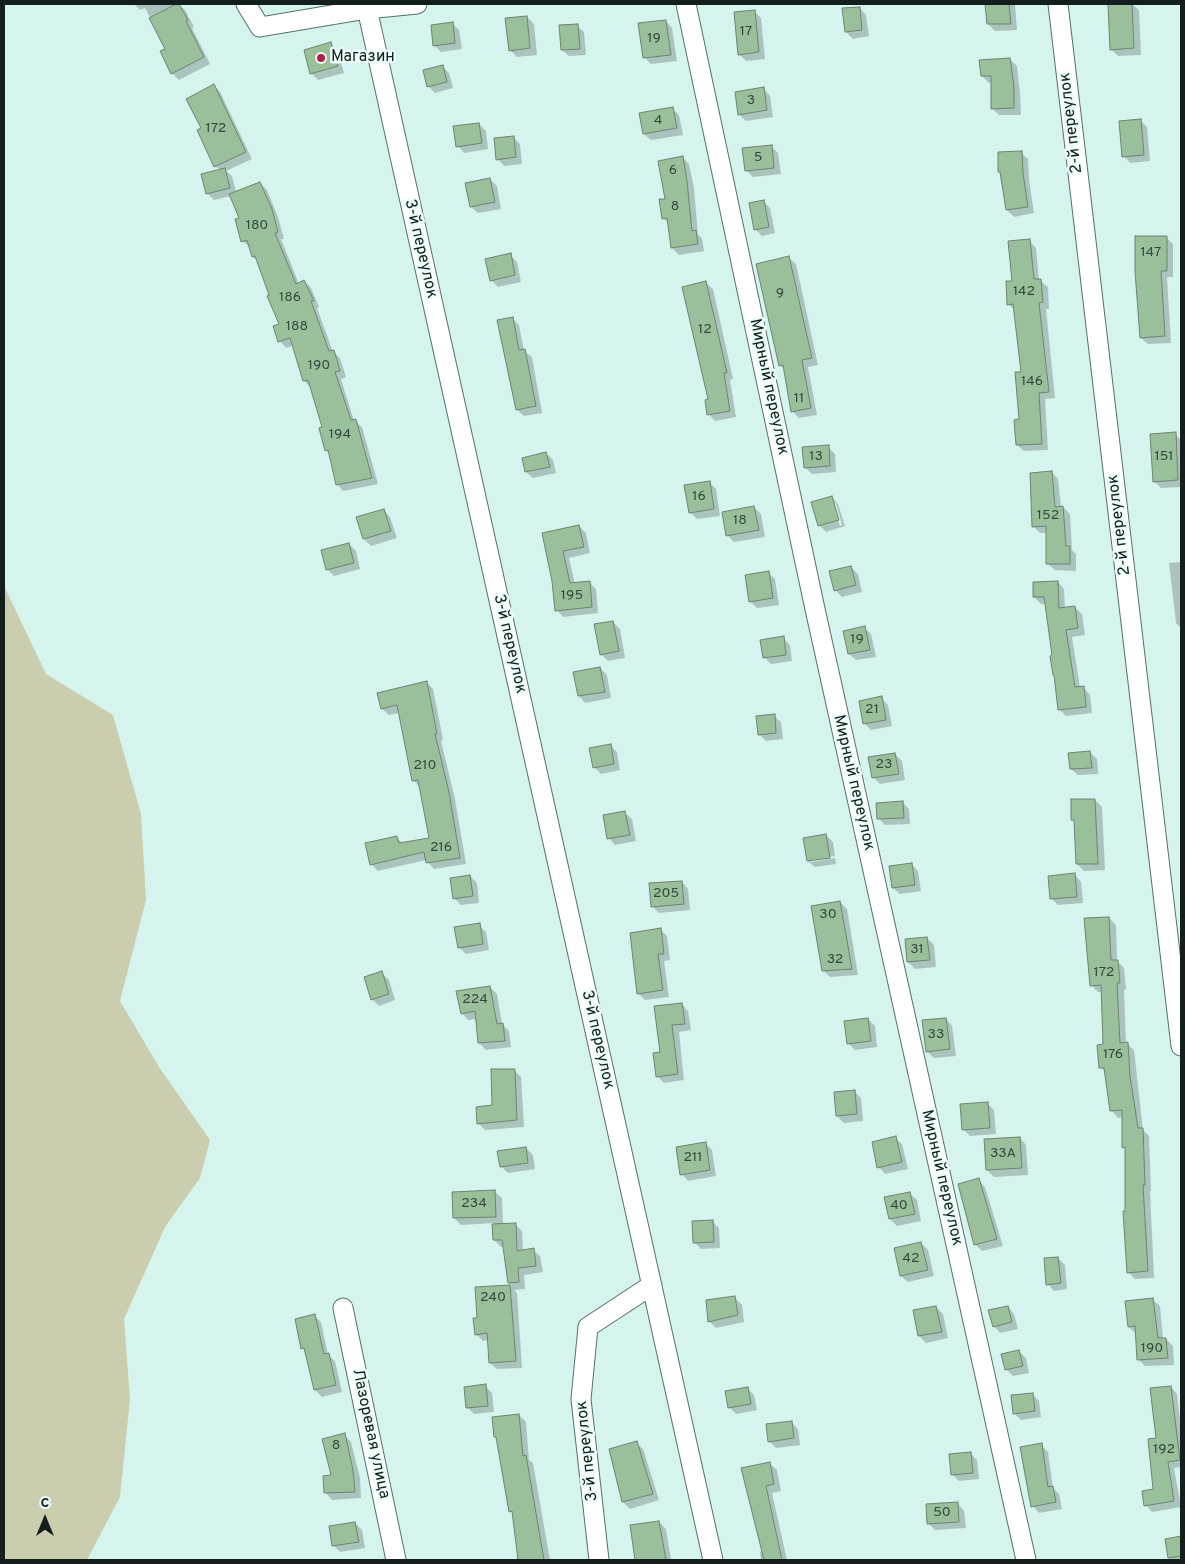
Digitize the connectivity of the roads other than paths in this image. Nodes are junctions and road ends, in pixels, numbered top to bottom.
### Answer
1 (246, 4) edge
2 (417, 4) edge
3 (686, 4) edge
4 (1058, 4) edge
5 (366, 6) edge
6 (1181, 1046) edge
7 (652, 1285) junction
8 (343, 1308) dead end
9 (396, 1560) edge
10 (599, 1560) edge
11 (713, 1560) edge
12 (1026, 1560) edge

1 - 5 street
2 - 5 street
3 - 12 street, Мирный переулок
4 - 6 street, 2-й переулок
5 - 7 street, 3-й переулок
7 - 10 street, 3-й переулок
7 - 11 street, 3-й переулок
8 - 9 street, Лазоревая улица

